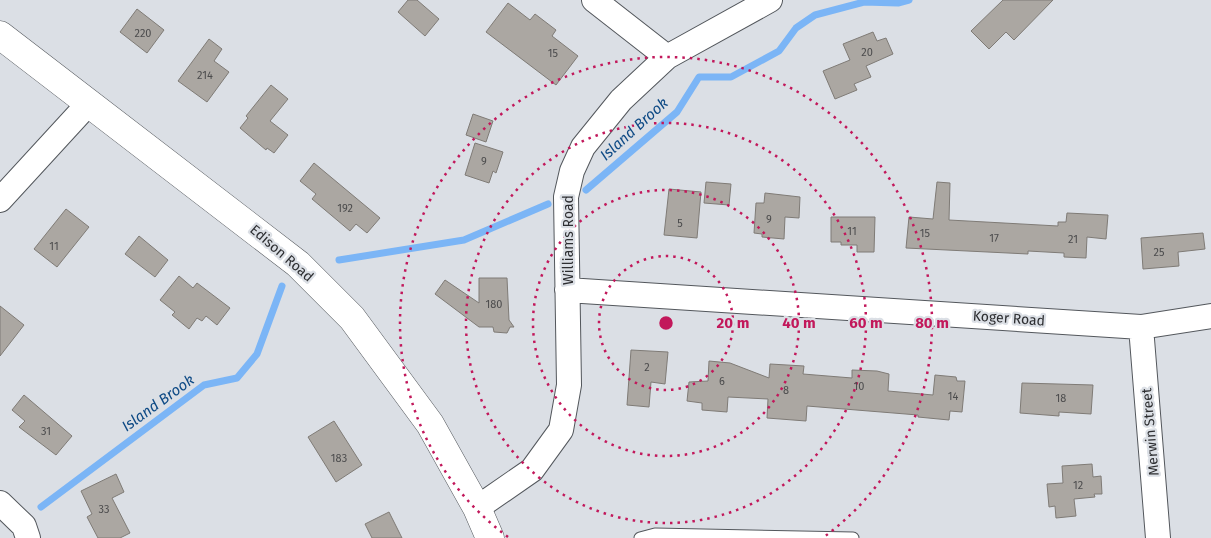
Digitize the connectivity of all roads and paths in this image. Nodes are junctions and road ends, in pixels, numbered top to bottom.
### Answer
1 (594, 0) edge
2 (770, 0) edge
3 (0, 35) edge
4 (667, 58) junction
5 (90, 103) junction
6 (0, 200) edge
7 (567, 290) junction
8 (1211, 316) edge
9 (1142, 327) junction
10 (0, 503) edge
11 (477, 508) junction
12 (28, 538) edge
13 (490, 538) edge
14 (640, 538) edge
15 (853, 538) edge
16 (1158, 538) edge

1 - 4 street
2 - 4 street, Williams Road
3 - 5 street, Edison Road
4 - 7 street, Williams Road
5 - 6 street
5 - 11 street, Edison Road
7 - 9 street, Koger Road
7 - 11 street, Williams Road
8 - 9 street, Koger Road
9 - 16 street, Merwin Street
10 - 12 street
11 - 13 street, Edison Road
14 - 15 lane

